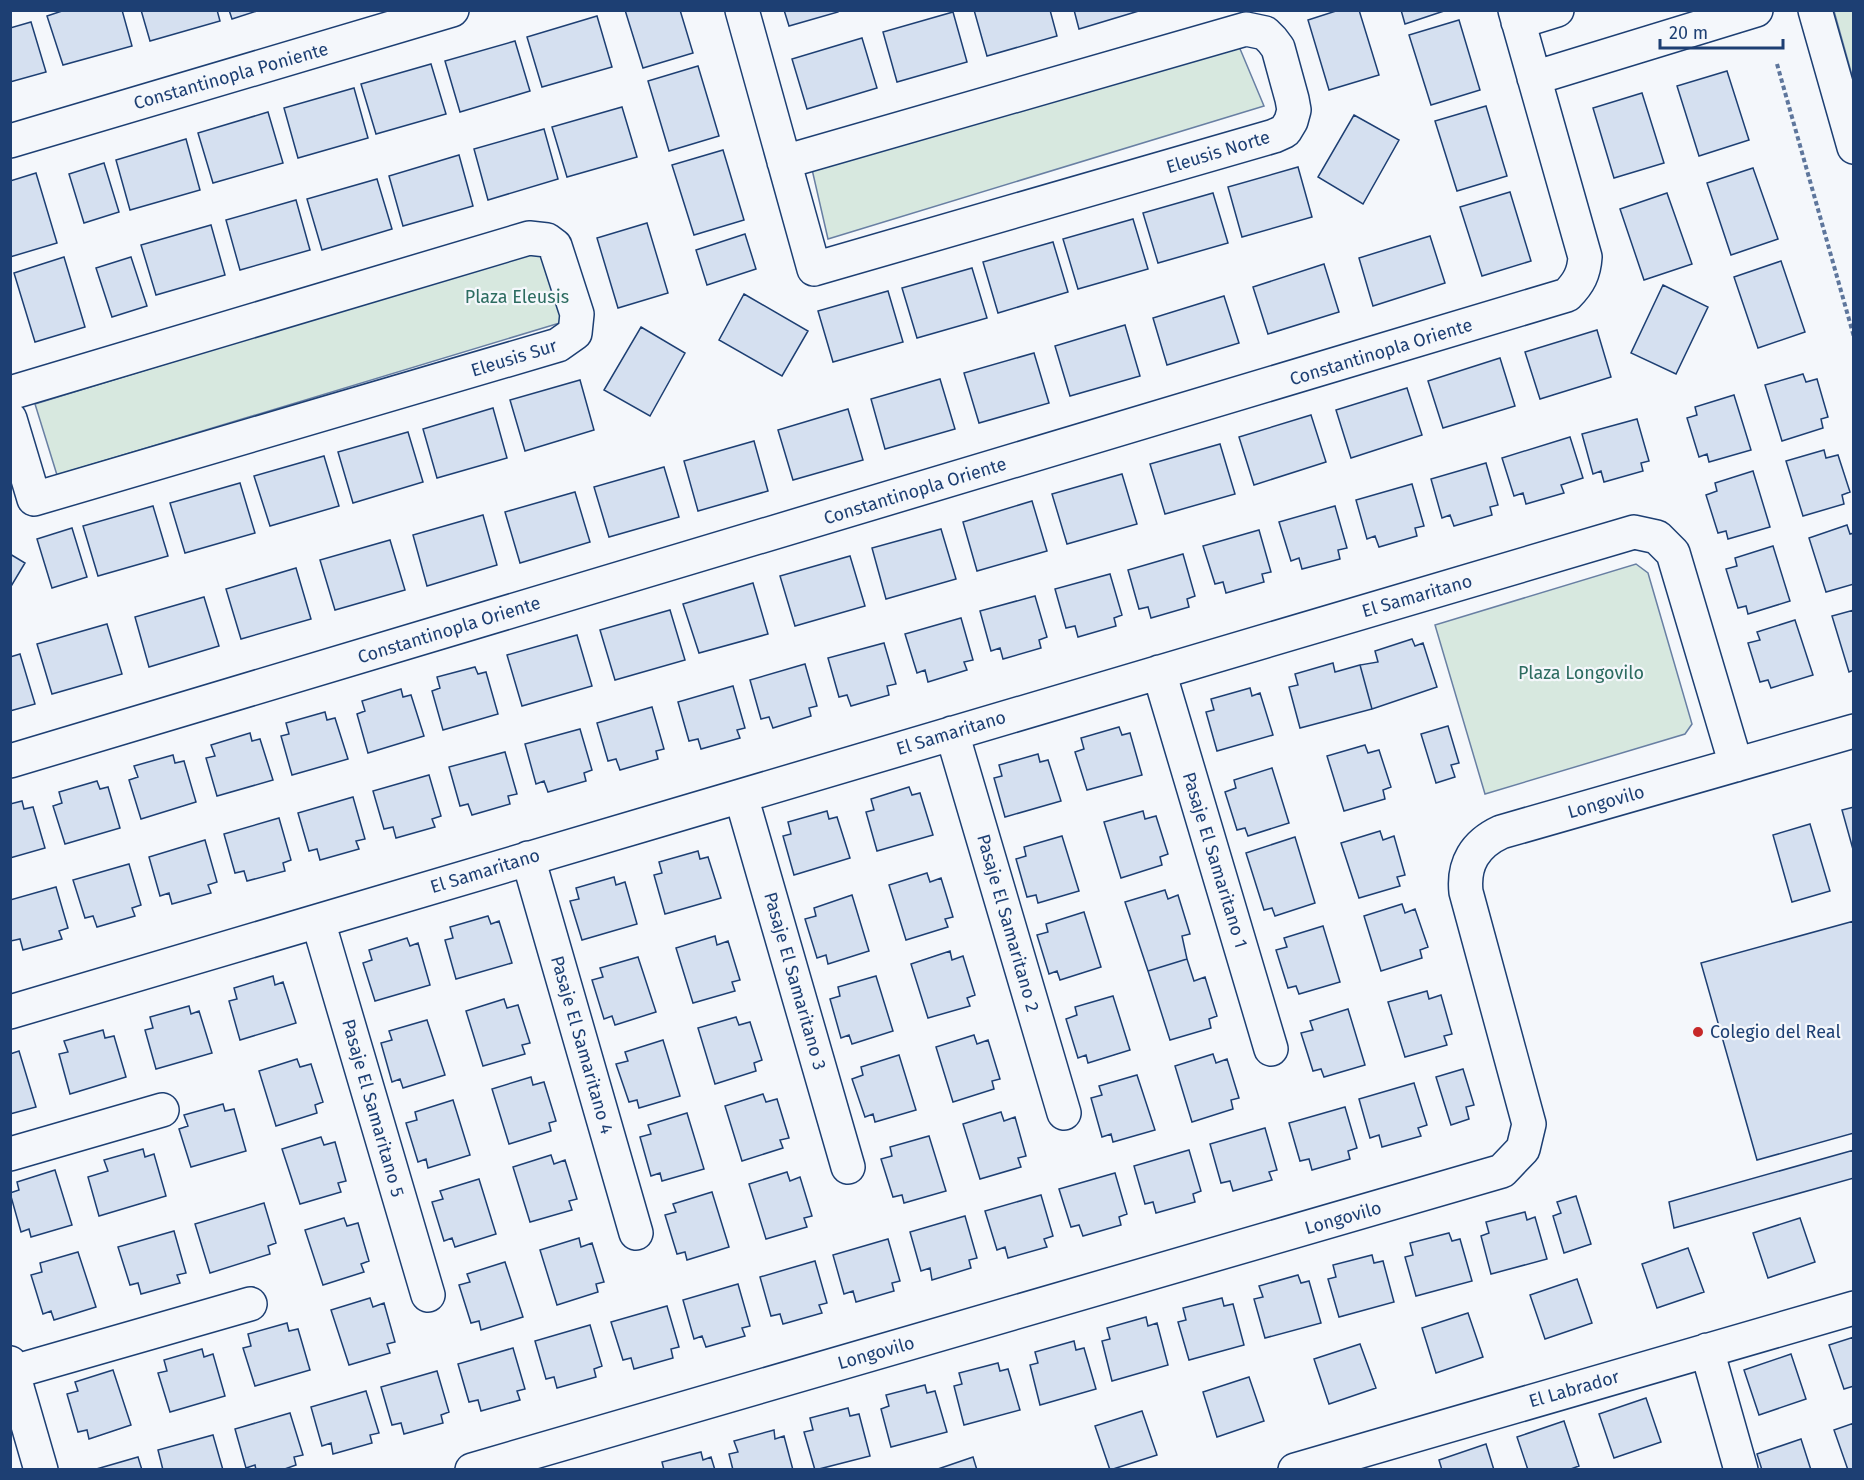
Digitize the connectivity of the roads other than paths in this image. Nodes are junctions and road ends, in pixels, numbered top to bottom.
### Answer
1 (452, 10) edge
2 (741, 10) edge
3 (1557, 10) edge
4 (1756, 10) edge
5 (1815, 10) edge
6 (1520, 26) edge
7 (1534, 78) junction
8 (10, 141) edge
9 (1854, 147) edge
10 (784, 162) junction
11 (10, 393) edge
12 (10, 420) edge
13 (1159, 672) junction
14 (1854, 731) edge
15 (952, 733) junction
16 (10, 761) edge
17 (1736, 765) junction
18 (741, 796) junction
19 (528, 858) junction
20 (318, 921) junction
21 (10, 1012) edge
22 (1271, 1049) dead end
23 (162, 1110) dead end
24 (1064, 1113) dead end
25 (10, 1154) edge
26 (849, 1167) dead end
27 (636, 1233) dead end
28 (428, 1295) dead end
29 (250, 1304) dead end
30 (1854, 1308) edge
31 (1707, 1350) junction
32 (12, 1367) edge
33 (1308, 1468) edge
34 (41, 1470) edge
35 (472, 1470) edge
36 (1741, 1470) edge

1 - 8 street, Constantinopla Poniente
2 - 10 street, Eleusis Norte
3 - 6 street
4 - 7 street
5 - 9 street
6 - 7 street, Constantinopla Oriente
7 - 16 street, Constantinopla Oriente
10 - 10 street, Eleusis Norte
11 - 12 street, Eleusis Sur
13 - 15 street, El Samaritano
13 - 17 street, El Samaritano
13 - 22 street, Pasaje El Samaritano 1
14 - 17 street, Longovilo
15 - 18 street, El Samaritano
15 - 24 street, Pasaje El Samaritano 2
17 - 35 street, Longovilo
18 - 19 street, El Samaritano
18 - 26 street, Pasaje El Samaritano 3
19 - 20 street, El Samaritano
19 - 27 street, Pasaje El Samaritano 4
20 - 21 street, El Samaritano
20 - 28 street, Pasaje El Samaritano 5
23 - 25 street
29 - 32 street
30 - 31 street, El Labrador
31 - 33 street, El Labrador
31 - 36 street
32 - 34 street

